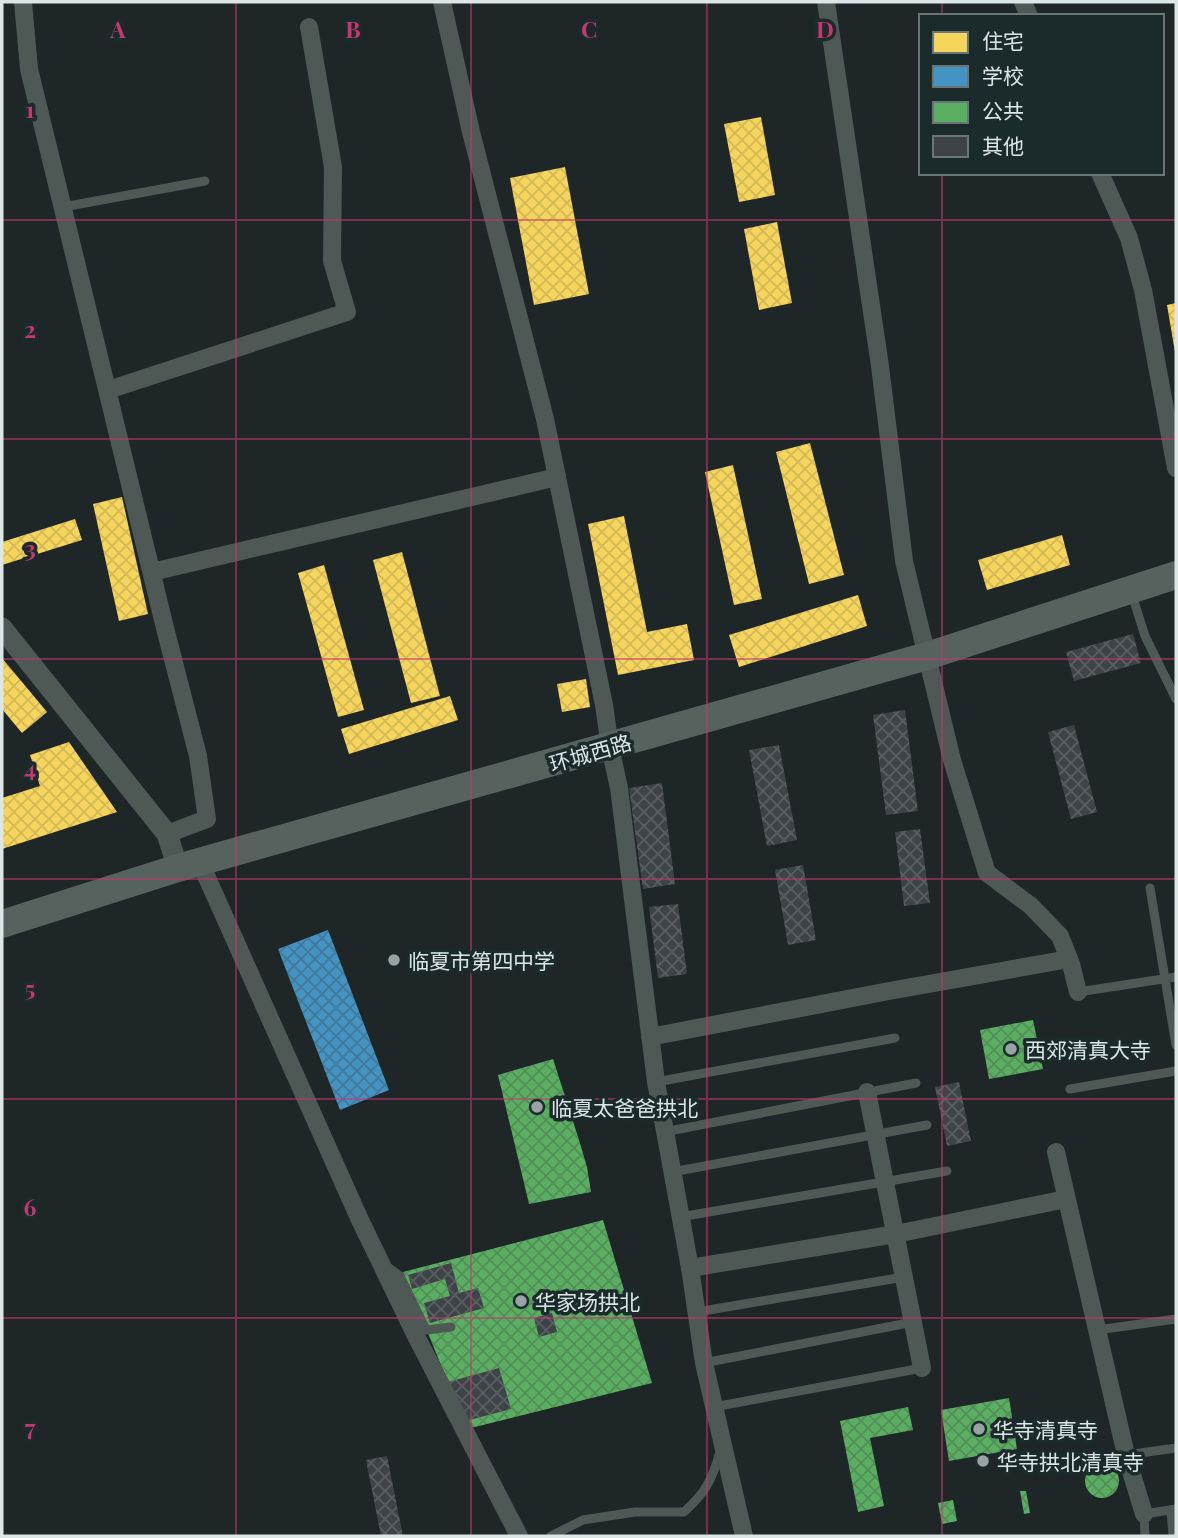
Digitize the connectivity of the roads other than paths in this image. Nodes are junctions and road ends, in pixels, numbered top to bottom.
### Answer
1 (23, 2) edge
2 (442, 2) edge
3 (826, 2) edge
4 (309, 27) dead end
5 (1101, 175) edge
6 (205, 181) dead end
7 (64, 207) junction
8 (108, 390) junction
9 (1176, 468) edge
10 (557, 477) junction
11 (152, 572) junction
12 (1176, 575) edge
13 (1130, 590) junction
14 (2, 628) edge
15 (927, 656) junction
16 (1176, 699) edge
17 (610, 747) junction
18 (167, 834) junction
19 (189, 865) junction
20 (1150, 888) dead end
21 (2, 924) edge
22 (1069, 959) junction
23 (1176, 976) edge
24 (1166, 979) junction
25 (1078, 992) joint
26 (650, 1037) junction
27 (895, 1038) dead end
28 (1176, 1045) edge
29 (1176, 1070) edge
30 (656, 1082) junction
31 (916, 1083) dead end
32 (1070, 1088) dead end
33 (867, 1092) junction
34 (928, 1125) dead end
35 (664, 1132) junction
36 (876, 1134) junction
37 (1056, 1153) dead end
38 (947, 1171) dead end
39 (672, 1172) junction
40 (885, 1182) junction
41 (1066, 1199) junction
42 (680, 1217) junction
43 (896, 1234) junction
44 (379, 1261) junction
45 (690, 1268) junction
46 (904, 1277) junction
47 (697, 1312) junction
48 (1176, 1319) edge
49 (913, 1322) junction
50 (451, 1327) dead end
51 (1097, 1330) junction
52 (704, 1363) junction
53 (922, 1368) joint
54 (714, 1407) junction
55 (723, 1443) junction
56 (1176, 1448) edge
57 (1126, 1455) junction
58 (1173, 1510) edge
59 (1144, 1514) junction
60 (519, 1536) edge
61 (551, 1536) edge
62 (744, 1536) edge
63 (1145, 1536) edge
64 (1173, 1536) edge

1 - 7 street
2 - 10 street
3 - 15 street
4 - 8 street
5 - 9 street
6 - 7 lane
7 - 8 street
8 - 11 street
10 - 11 street
10 - 17 street
11 - 18 street
12 - 13 highway, 环城西路
13 - 15 highway, 环城西路
13 - 16 lane
14 - 18 street
15 - 17 highway, 环城西路
15 - 22 street
17 - 19 highway, 环城西路
17 - 26 street
18 - 19 street
19 - 21 highway, 环城西路
19 - 44 street
20 - 24 lane
22 - 25 street
22 - 26 street
23 - 24 lane
24 - 25 lane
24 - 28 lane
26 - 30 street
27 - 30 lane
29 - 32 lane
30 - 35 street
31 - 33 lane
33 - 35 lane
33 - 36 street
34 - 36 lane
35 - 39 street
36 - 39 lane
36 - 40 street
37 - 41 street
38 - 40 lane
39 - 42 street
40 - 42 lane
40 - 43 street
41 - 43 street
41 - 51 street
42 - 45 street
43 - 45 street
43 - 46 street
44 - 50 lane
44 - 60 street
45 - 47 street
46 - 47 lane
46 - 49 street
47 - 52 street
48 - 51 lane
49 - 52 lane
49 - 53 street
51 - 57 street
52 - 54 street
53 - 54 lane
54 - 55 street
55 - 61 lane
55 - 62 street
56 - 57 lane
57 - 59 street
58 - 59 lane
58 - 64 lane
59 - 63 lane

